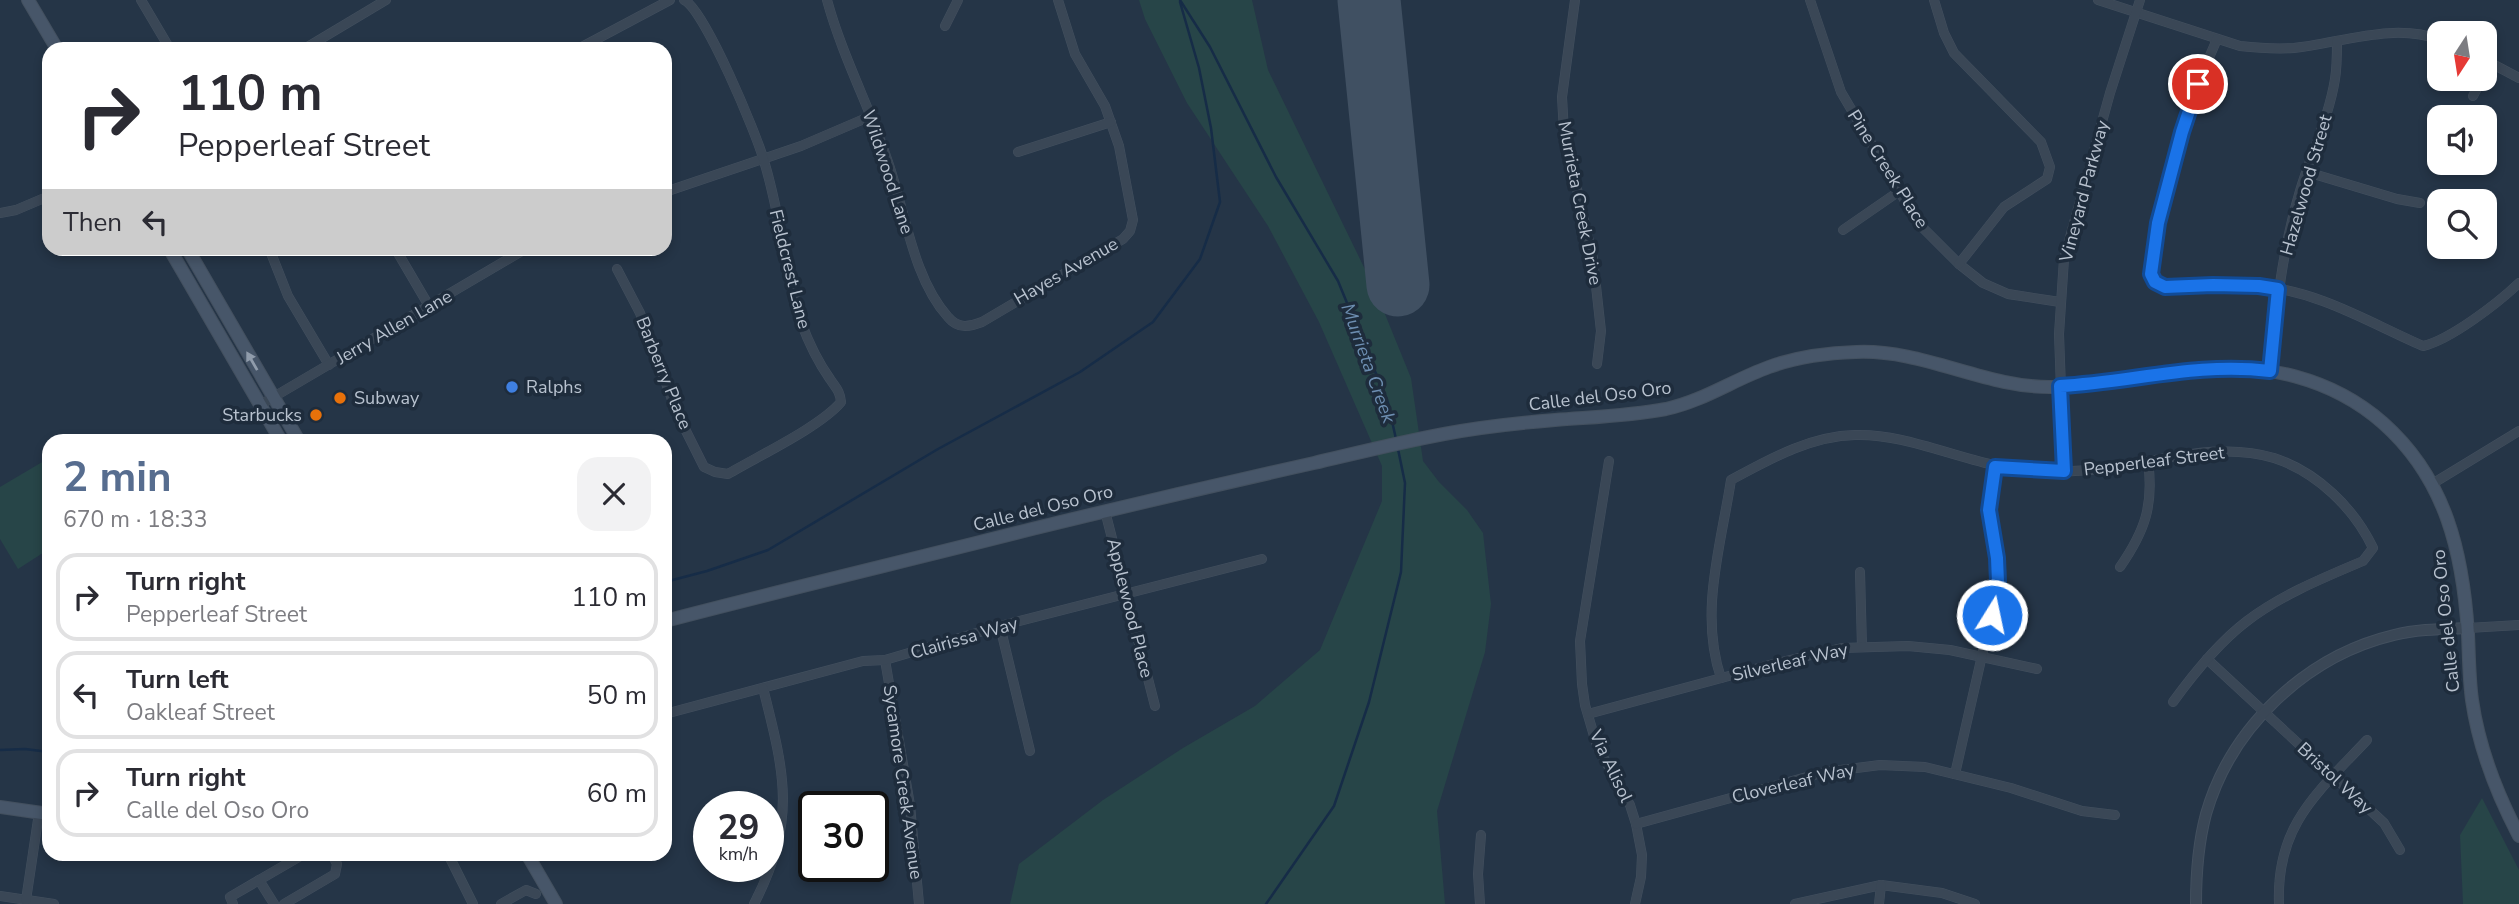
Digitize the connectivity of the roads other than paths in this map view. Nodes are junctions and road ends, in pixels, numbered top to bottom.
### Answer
1 (28, 0) edge
2 (141, 0) edge
3 (386, 0) edge
4 (670, 0) edge
5 (684, 0) edge
6 (827, 0) edge
7 (958, 0) edge
8 (1058, 0) edge
9 (1575, 0) edge
10 (1810, 0) edge
11 (1936, 0) edge
12 (2098, 0) edge
13 (2140, 0) edge
14 (2136, 11) junction
15 (945, 26) dead end
16 (2427, 37) edge
17 (2217, 39) junction
18 (2337, 41) junction
19 (53, 42) edge
20 (166, 42) edge
21 (316, 42) edge
22 (591, 42) edge
23 (2497, 66) edge
24 (2519, 78) edge
25 (2476, 91) edge
26 (2473, 96) dead end
27 (871, 116) junction
28 (1111, 122) junction
29 (1018, 152) dead end
30 (764, 159) junction
31 (2307, 172) junction
32 (672, 190) edge
33 (1898, 192) junction
34 (42, 199) edge
35 (2420, 203) dead end
36 (0, 213) edge
37 (1843, 230) dead end
38 (174, 256) edge
39 (192, 256) edge
40 (272, 256) edge
41 (400, 256) edge
42 (513, 256) edge
43 (1959, 264) junction
44 (617, 269) dead end
45 (2519, 283) edge
46 (2278, 289) junction
47 (2060, 302) junction
48 (429, 306) junction
49 (969, 327) joint
50 (1597, 364) dead end
51 (329, 365) junction
52 (2270, 371) junction
53 (2060, 386) junction
54 (273, 397) junction
55 (260, 405) junction
56 (2519, 431) edge
57 (277, 434) edge
58 (295, 434) edge
59 (1609, 461) dead end
60 (2148, 461) junction
61 (1995, 467) junction
62 (2064, 471) junction
63 (715, 472) joint
64 (2432, 484) junction
65 (1105, 511) junction
66 (1262, 559) dead end
67 (2120, 567) dead end
68 (1860, 572) dead end
69 (1126, 594) junction
70 (672, 619) edge
71 (2519, 625) edge
72 (1000, 626) junction
73 (2468, 628) junction
74 (1862, 647) junction
75 (1982, 657) junction
76 (2207, 659) junction
77 (886, 660) junction
78 (2037, 669) dead end
79 (1721, 678) junction
80 (764, 688) junction
81 (2173, 702) dead end
82 (1155, 706) dead end
83 (672, 712) edge
84 (2263, 712) junction
85 (1588, 715) junction
86 (2367, 740) dead end
87 (1030, 751) dead end
88 (1955, 774) junction
89 (2333, 775) junction
90 (0, 807) edge
91 (42, 813) edge
92 (2115, 815) dead end
93 (42, 823) edge
94 (1636, 824) junction
95 (1481, 835) dead end
96 (2519, 836) edge
97 (2400, 850) dead end
98 (291, 861) edge
99 (336, 861) edge
100 (452, 861) edge
101 (529, 861) edge
102 (259, 880) junction
103 (1881, 885) junction
104 (539, 895) edge
105 (0, 896) edge
106 (26, 900) junction
107 (54, 904) edge
108 (233, 904) edge
109 (274, 904) edge
110 (284, 904) edge
111 (474, 904) edge
112 (501, 904) edge
113 (556, 904) edge
114 (754, 904) edge
115 (919, 904) edge
116 (1480, 904) edge
117 (1635, 904) edge
118 (1794, 904) edge
119 (1879, 904) edge
120 (1975, 904) edge
121 (2196, 904) edge
122 (2278, 904) edge

1 - 19 main road
2 - 20 street
3 - 21 street
4 - 22 street
5 - 30 street, Fieldcrest Lane
6 - 27 street, Wildwood Lane
7 - 15 street
8 - 28 street, Hayes Avenue
9 - 50 street, Murrieta Creek Drive
10 - 33 street, Pine Creek Place
11 - 43 street
12 - 14 street
13 - 14 street, Vineyard Parkway
14 - 17 street
14 - 47 street, Vineyard Parkway
16 - 18 street
17 - 18 street
17 - 46 street
18 - 31 street, Hazelwood Street
23 - 24 street
25 - 26 street
27 - 30 street
27 - 49 street, Wildwood Lane
28 - 29 street
28 - 49 street, Hayes Avenue
30 - 32 street
30 - 63 street, Fieldcrest Lane
31 - 35 street
31 - 46 street, Hazelwood Street
33 - 37 street
33 - 43 street, Pine Creek Place
34 - 36 street
38 - 55 main road
54 -> 39 main road
40 - 51 street
41 - 48 street
42 - 48 street, Jerry Allen Lane
43 - 47 street, Pine Creek Place
44 - 63 street, Barberry Place
45 - 46 street
46 - 52 street, Hazelwood Street
47 - 53 street, Vineyard Parkway
48 - 51 street, Jerry Allen Lane
51 - 54 street, Jerry Allen Lane
52 - 53 main road, Calle del Oso Oro
52 - 64 main road, Calle del Oso Oro
53 - 62 street, Vineyard Parkway
53 - 65 main road, Calle del Oso Oro
54 - 55 street, Jerry Allen Lane
54 - 58 main road
55 - 57 main road
56 - 64 street
59 - 85 street, Via Alisol
60 - 62 street, Pepperleaf Street
60 - 67 street
60 - 76 street, Pepperleaf Street
61 - 62 street, Pepperleaf Street
61 - 75 street
61 - 79 street, Pepperleaf Street
64 - 73 main road, Calle del Oso Oro
65 - 69 street, Applewood Place
65 - 70 main road, Calle del Oso Oro
66 - 69 street, Clairissa Way
68 - 74 street
69 - 72 street, Clairissa Way
69 - 82 street, Applewood Place
71 - 73 street
72 - 77 street, Clairissa Way
72 - 87 street
73 - 84 street
73 - 96 main road, Calle del Oso Oro
74 - 75 street, Silverleaf Way
74 - 79 street, Silverleaf Way
75 - 78 street, Silverleaf Way
75 - 88 street
76 - 81 street
76 - 84 street, Bristol Way
77 - 80 street, Clairissa Way
77 - 115 street, Sycamore Creek Avenue
79 - 85 street, Silverleaf Way
80 - 83 street, Clairissa Way
80 - 114 street
84 - 89 street, Bristol Way
84 - 121 street
85 - 94 street, Via Alisol
86 - 89 street
88 - 92 street, Cloverleaf Way
88 - 94 street, Cloverleaf Way
89 - 97 street, Bristol Way
89 - 122 street
90 - 91 main road
93 - 106 street
94 - 117 street, Via Alisol
95 - 116 street
98 - 102 street
99 - 110 street
100 - 111 street
101 - 104 main road
102 - 108 street
102 - 109 street
103 - 118 street
103 - 119 street
103 - 120 street
104 - 112 street
104 - 113 main road
105 - 106 street
106 - 107 street

